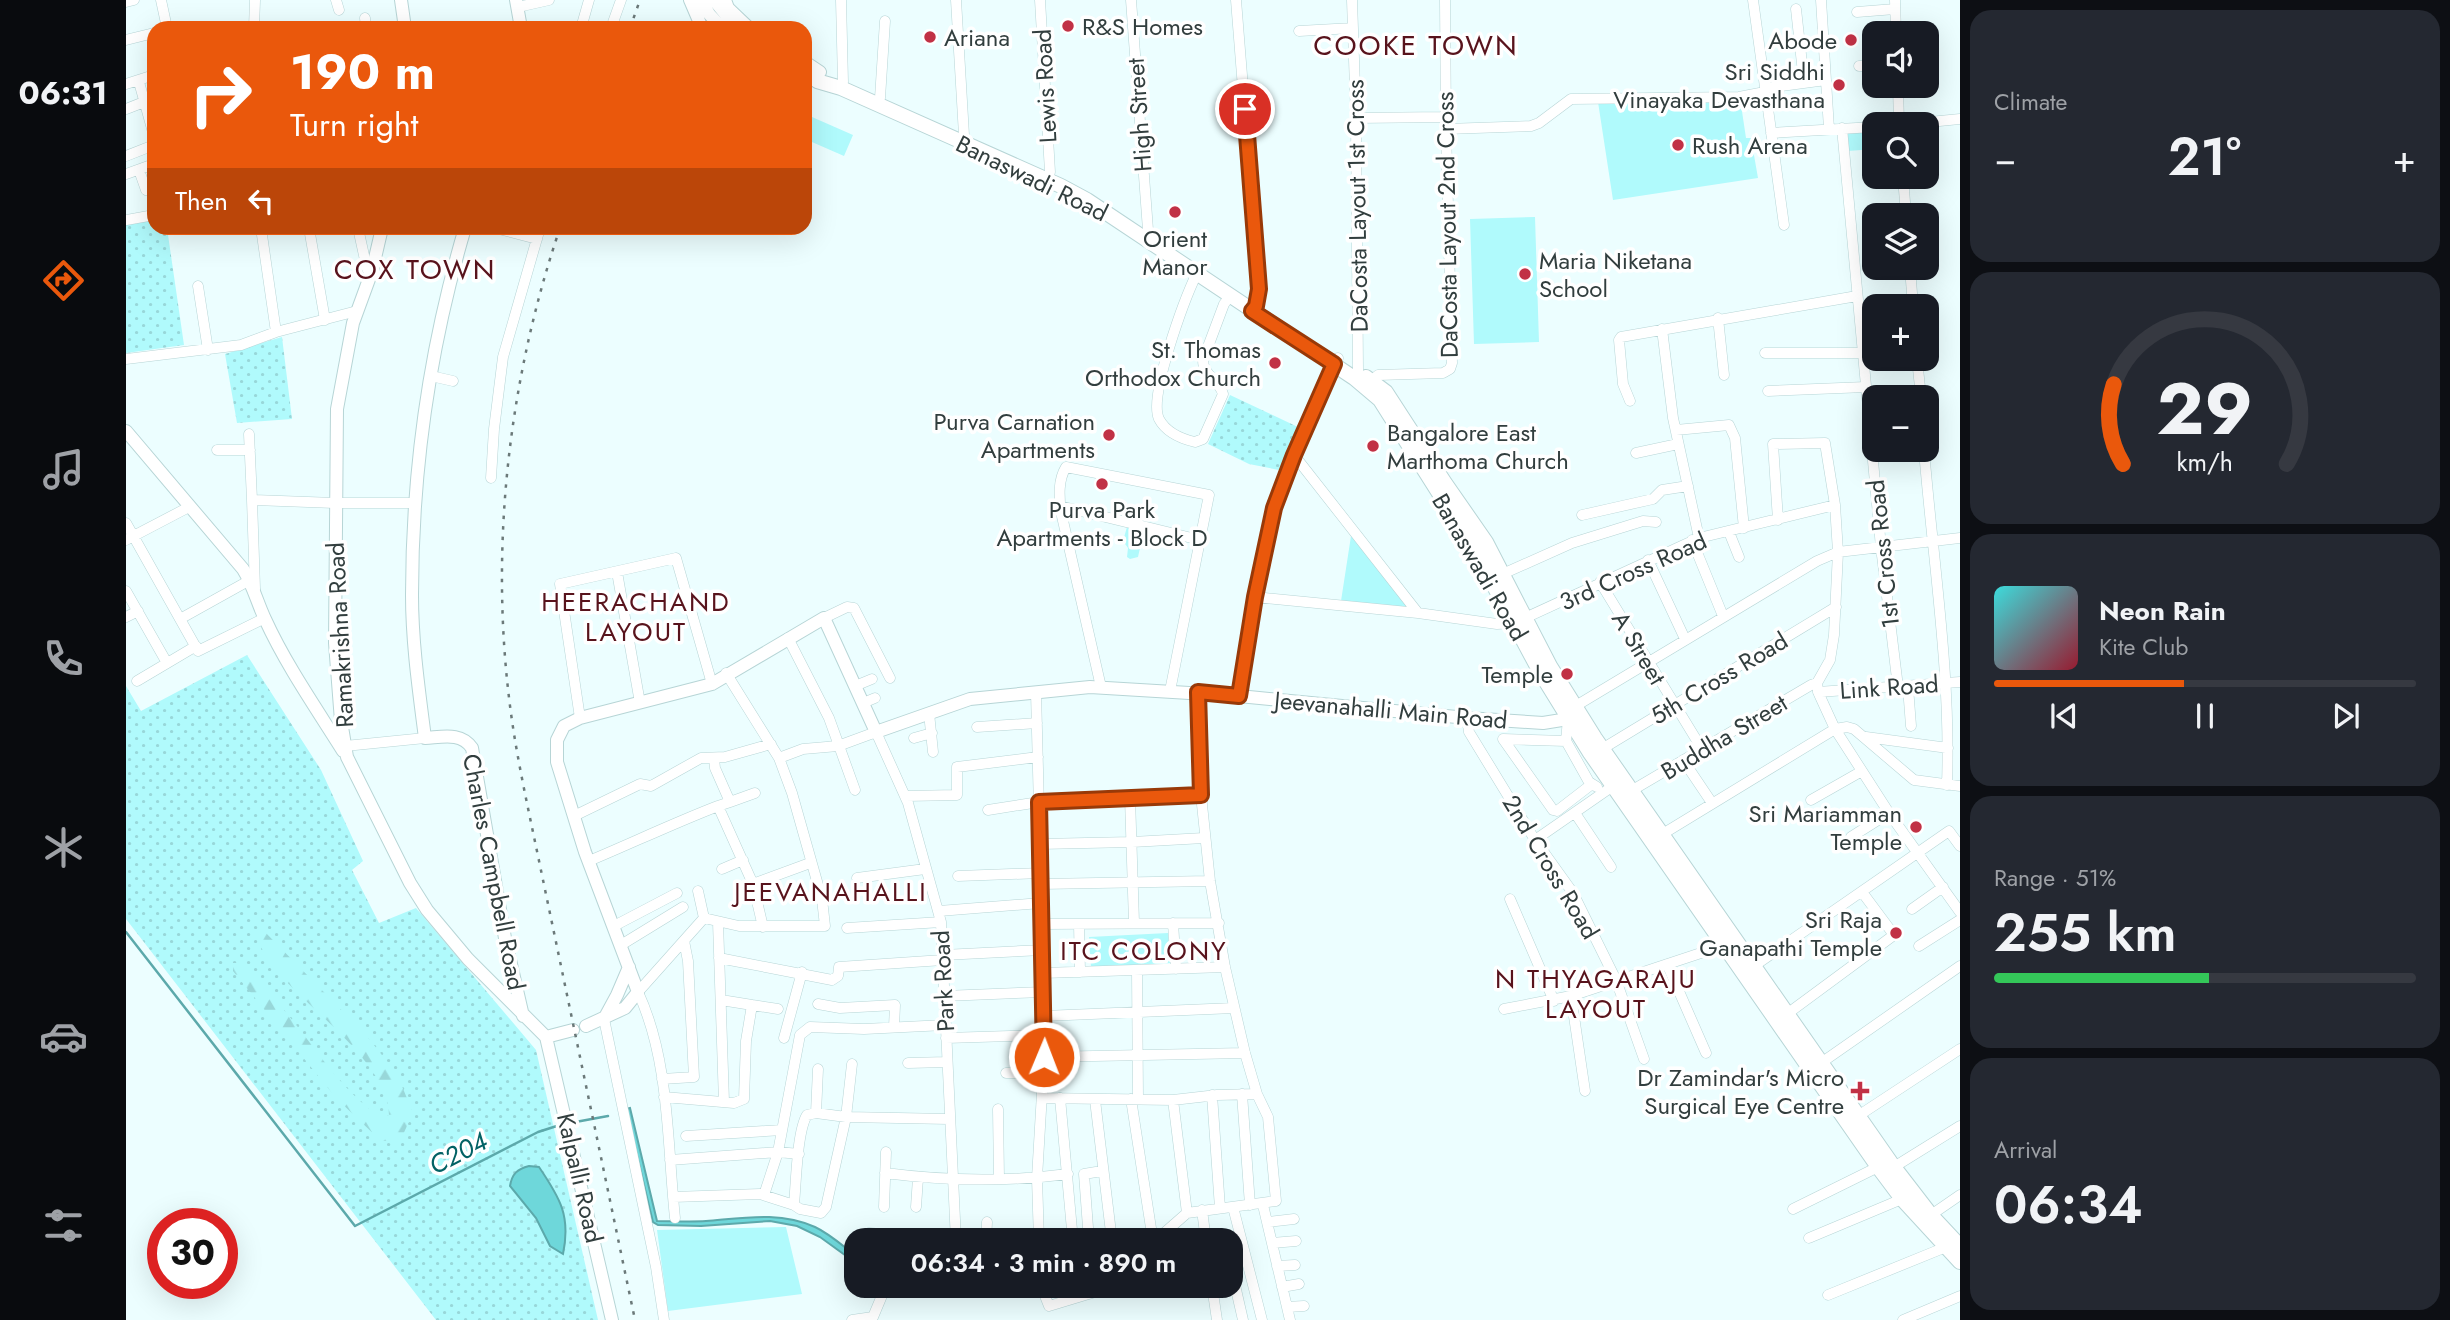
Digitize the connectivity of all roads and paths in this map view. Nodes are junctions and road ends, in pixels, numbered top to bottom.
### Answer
1 (134, 0) edge
2 (161, 0) edge
3 (255, 0) edge
4 (401, 0) edge
5 (549, 0) edge
6 (589, 0) edge
7 (621, 0) edge
8 (690, 0) edge
9 (701, 0) edge
10 (714, 0) edge
11 (725, 0) edge
12 (841, 0) edge
13 (956, 0) edge
14 (1041, 0) edge
15 (1131, 0) edge
16 (1236, 0) edge
17 (1352, 0) edge
18 (1445, 0) edge
19 (1753, 0) edge
20 (1821, 0) edge
21 (126, 2) edge
22 (517, 4) edge
23 (1895, 4) edge
24 (1796, 9) dead end
25 (1857, 12) dead end
26 (166, 21) edge
27 (254, 21) edge
28 (404, 21) edge
29 (583, 21) edge
30 (614, 21) edge
31 (699, 21) edge
32 (716, 21) edge
33 (730, 21) edge
34 (742, 21) edge
35 (885, 21) dead end
36 (1353, 28) junction
37 (1299, 31) dead end
38 (147, 35) edge
39 (126, 40) edge
40 (812, 77) edge
41 (147, 78) edge
42 (1826, 80) junction
43 (139, 82) junction
44 (843, 82) junction
45 (1804, 82) junction
46 (126, 84) edge
47 (1766, 90) junction
48 (880, 98) junction
49 (144, 102) junction
50 (126, 109) edge
51 (147, 112) edge
52 (1445, 117) junction
53 (1356, 118) junction
54 (1960, 119) edge
55 (1939, 121) edge
56 (1862, 127) edge
57 (1842, 128) junction
58 (1446, 129) junction
59 (1829, 129) junction
60 (1771, 133) junction
61 (964, 135) junction
62 (147, 148) edge
63 (126, 156) edge
64 (147, 167) edge
65 (139, 170) junction
66 (1050, 172) junction
67 (126, 174) edge
68 (146, 190) dead end
69 (147, 216) edge
70 (126, 220) edge
71 (1784, 225) dead end
72 (1148, 230) junction
73 (262, 235) edge
74 (310, 235) edge
75 (360, 235) edge
76 (380, 235) edge
77 (463, 235) edge
78 (522, 235) edge
79 (538, 235) edge
80 (537, 239) junction
81 (372, 271) junction
82 (1197, 273) junction
83 (198, 286) dead end
84 (1189, 292) junction
85 (1230, 296) junction
86 (1857, 296) junction
87 (1254, 308) junction
88 (357, 311) junction
89 (1718, 318) junction
90 (325, 320) junction
91 (1172, 323) dead end
92 (1662, 329) junction
93 (276, 332) junction
94 (1862, 344) edge
95 (208, 349) junction
96 (1765, 353) dead end
97 (1862, 354) edge
98 (126, 359) edge
99 (1336, 361) junction
100 (1724, 375) dead end
101 (430, 376) junction
102 (1362, 379) junction
103 (453, 382) dead end
104 (1862, 387) edge
105 (1768, 391) dead end
106 (1630, 401) dead end
107 (1676, 430) junction
108 (126, 431) edge
109 (250, 433) dead end
110 (1678, 444) junction
111 (217, 450) dead end
112 (250, 450) junction
113 (1636, 453) dead end
114 (1294, 455) junction
115 (1875, 462) edge
116 (1925, 462) edge
117 (491, 478) dead end
118 (1688, 486) junction
119 (253, 500) junction
120 (335, 503) junction
121 (415, 503) junction
122 (1835, 505) junction
123 (1060, 506) junction
124 (189, 507) junction
125 (1582, 515) dead end
126 (1778, 520) junction
127 (1656, 522) dead end
128 (126, 523) edge
129 (1744, 528) junction
130 (1729, 532) junction
131 (130, 538) edge
132 (1960, 538) edge
133 (1696, 539) junction
134 (1200, 540) junction
135 (1931, 541) junction
136 (1881, 547) junction
137 (1838, 552) junction
138 (1739, 557) dead end
139 (1648, 560) junction
140 (617, 572) junction
141 (1497, 577) junction
142 (1600, 582) junction
143 (252, 584) junction
144 (126, 591) edge
145 (1255, 597) junction
146 (1836, 607) junction
147 (138, 611) junction
148 (1418, 613) junction
149 (1723, 616) junction
150 (126, 617) edge
151 (265, 618) junction
152 (824, 618) junction
153 (180, 619) junction
154 (1520, 621) junction
155 (788, 638) junction
156 (1685, 639) junction
157 (196, 646) junction
158 (1647, 662) junction
159 (167, 663) junction
160 (726, 673) junction
161 (890, 678) dead end
162 (872, 679) dead end
163 (137, 681) dead end
164 (1960, 682) edge
165 (712, 684) junction
166 (1946, 684) junction
167 (855, 686) junction
168 (1101, 687) junction
169 (1818, 687) junction
170 (1903, 687) junction
171 (1170, 691) junction
172 (1036, 692) junction
173 (1198, 692) junction
174 (1239, 696) junction
175 (875, 698) dead end
176 (640, 703) junction
177 (863, 704) junction
178 (1674, 706) junction
179 (929, 713) junction
180 (1571, 713) junction
181 (580, 718) junction
182 (1466, 718) junction
183 (1037, 723) junction
184 (1912, 726) dead end
185 (977, 727) dead end
186 (1835, 729) junction
187 (876, 732) junction
188 (932, 733) junction
189 (1866, 737) junction
190 (425, 738) junction
191 (914, 738) dead end
192 (1566, 741) junction
193 (771, 744) junction
194 (838, 746) junction
195 (1948, 748) junction
196 (1602, 749) junction
197 (1702, 749) junction
198 (346, 752) junction
199 (933, 752) dead end
200 (1038, 757) junction
201 (779, 758) junction
202 (714, 759) junction
203 (1683, 760) junction
204 (1862, 771) junction
205 (1592, 784) junction
206 (1947, 785) junction
207 (1960, 786) edge
208 (1610, 788) junction
209 (855, 790) dead end
210 (1631, 791) junction
211 (755, 793) dead end
212 (1201, 795) junction
213 (906, 796) junction
214 (1130, 798) junction
215 (1811, 800) dead end
216 (730, 802) junction
217 (1039, 802) junction
218 (1712, 803) junction
219 (718, 806) junction
220 (988, 810) dead end
221 (1574, 813) junction
222 (1889, 813) junction
223 (574, 816) junction
224 (1661, 835) junction
225 (1851, 837) dead end
226 (1204, 838) junction
227 (1535, 840) junction
228 (1132, 842) junction
229 (1040, 844) junction
230 (1960, 846) edge
231 (1918, 853) junction
232 (743, 860) junction
233 (589, 861) junction
234 (810, 863) junction
235 (1611, 867) dead end
236 (722, 869) dead end
237 (925, 869) junction
238 (958, 876) dead end
239 (857, 878) dead end
240 (1041, 878) junction
241 (1210, 881) junction
242 (1133, 882) junction
243 (753, 884) junction
244 (1943, 887) junction
245 (698, 891) dead end
246 (1862, 892) junction
247 (677, 893) dead end
248 (1510, 899) dead end
249 (1041, 903) junction
250 (682, 907) dead end
251 (1912, 909) dead end
252 (1960, 912) edge
253 (940, 916) junction
254 (704, 918) junction
255 (1960, 920) edge
256 (718, 922) junction
257 (1134, 923) junction
258 (1173, 923) junction
259 (1219, 923) junction
260 (1079, 924) junction
261 (1042, 925) junction
262 (614, 926) junction
263 (762, 927) junction
264 (847, 928) dead end
265 (684, 941) junction
266 (1730, 943) junction
267 (621, 945) junction
268 (1919, 946) dead end
269 (1043, 950) junction
270 (719, 958) junction
271 (943, 958) junction
272 (1667, 964) junction
273 (1754, 966) junction
274 (1960, 966) edge
275 (629, 967) junction
276 (1225, 967) junction
277 (1176, 969) junction
278 (1137, 970) junction
279 (802, 972) junction
280 (1080, 972) junction
281 (1043, 973) junction
282 (1616, 980) junction
283 (638, 992) junction
284 (1044, 992) junction
285 (944, 996) junction
286 (1570, 996) junction
287 (721, 1000) junction
288 (1554, 1001) junction
289 (818, 1004) dead end
290 (752, 1005) junction
291 (1234, 1008) junction
292 (778, 1009) dead end
293 (1504, 1009) dead end
294 (1136, 1012) junction
295 (1787, 1014) junction
296 (523, 1016) junction
297 (1044, 1016) junction
298 (604, 1019) junction
299 (788, 1024) junction
300 (945, 1025) junction
301 (894, 1027) junction
302 (804, 1029) junction
303 (1045, 1035) junction
304 (547, 1037) junction
305 (784, 1038) dead end
306 (946, 1038) junction
307 (1960, 1049) edge
308 (1245, 1053) junction
309 (1706, 1053) dead end
310 (1137, 1056) junction
311 (1044, 1057) junction
312 (1644, 1059) dead end
313 (947, 1062) junction
314 (908, 1063) dead end
315 (1821, 1063) junction
316 (852, 1064) dead end
317 (818, 1069) dead end
318 (1006, 1073) dead end
319 (1043, 1073) junction
320 (662, 1079) junction
321 (1586, 1091) dead end
322 (1242, 1094) junction
323 (1257, 1094) junction
324 (1213, 1095) junction
325 (664, 1097) junction
326 (1042, 1098) junction
327 (1060, 1098) junction
328 (1134, 1099) junction
329 (1096, 1100) junction
330 (1173, 1100) junction
331 (724, 1102) junction
332 (998, 1109) dead end
333 (816, 1113) junction
334 (1858, 1116) junction
335 (846, 1117) junction
336 (949, 1119) junction
337 (1960, 1126) edge
338 (782, 1130) junction
339 (686, 1136) dead end
340 (886, 1152) dead end
341 (778, 1153) junction
342 (799, 1154) junction
343 (670, 1160) junction
344 (1878, 1167) junction
345 (1894, 1167) junction
346 (1102, 1171) junction
347 (885, 1173) junction
348 (1068, 1174) junction
349 (918, 1178) junction
350 (1038, 1178) junction
351 (999, 1179) junction
352 (954, 1181) junction
353 (764, 1195) junction
354 (1960, 1195) edge
355 (673, 1197) junction
356 (1902, 1199) junction
357 (794, 1205) junction
358 (1250, 1205) junction
359 (1263, 1205) junction
360 (884, 1207) dead end
361 (916, 1207) dead end
362 (1233, 1207) junction
363 (1220, 1208) junction
364 (1793, 1209) dead end
365 (1202, 1210) junction
366 (1187, 1213) junction
367 (1931, 1215) junction
368 (675, 1218) dead end
369 (1294, 1219) dead end
370 (987, 1222) dead end
371 (1267, 1222) junction
372 (956, 1228) edge
373 (987, 1228) edge
374 (1040, 1228) edge
375 (1072, 1228) edge
376 (1088, 1228) edge
377 (1110, 1228) edge
378 (1152, 1228) edge
379 (1169, 1228) edge
380 (1204, 1228) edge
381 (1809, 1238) dead end
382 (1296, 1241) dead end
383 (1272, 1244) junction
384 (1953, 1246) edge
385 (1960, 1262) edge
386 (1295, 1265) dead end
387 (1277, 1266) junction
388 (1299, 1284) dead end
389 (1282, 1287) junction
390 (1828, 1295) dead end
391 (1960, 1296) edge
392 (881, 1298) edge
393 (1046, 1298) edge
394 (1075, 1298) edge
395 (1214, 1298) edge
396 (1238, 1298) edge
397 (1304, 1306) dead end
398 (1287, 1307) junction
399 (874, 1318) edge
400 (612, 1320) edge
401 (664, 1320) edge
402 (852, 1320) edge
403 (1217, 1320) edge
404 (1243, 1320) edge
405 (1262, 1320) edge
406 (1290, 1320) edge
407 (1903, 1320) edge

1 - 21 street
2 - 26 street
3 - 27 street
4 - 28 street
5 - 22 street
6 - 29 street
7 - 30 street
8 - 31 street
9 - 32 street
10 - 33 street
11 - 34 street
12 - 44 street
13 - 61 street
14 - 66 street, Lewis Road
15 - 72 street, High Street
16 - 87 street
17 - 36 street, DaCosta Layout 1st Cross
18 - 52 street, DaCosta Layout 2nd Cross
19 - 47 street
20 - 42 street
23 - 25 street
24 - 45 street
35 - 48 street
36 - 37 street
36 - 53 street, DaCosta Layout 1st Cross
38 - 39 street
40 - 44 main road, Banaswadi Road
40 - 82 main road, Banaswadi Road
41 - 43 street
42 - 45 street
42 - 59 street
43 - 46 street
43 - 49 street
44 - 48 main road, Banaswadi Road
45 - 47 street
47 - 58 street
47 - 60 street
48 - 61 main road, Banaswadi Road
49 - 50 street
49 - 51 street
52 - 53 street
52 - 58 street, DaCosta Layout 2nd Cross
53 - 102 street, DaCosta Layout 1st Cross
54 - 55 street
56 - 57 street
57 - 59 street
57 - 86 street, 1st Cross Road
58 - 102 street, DaCosta Layout 2nd Cross
59 - 60 street
60 - 71 street
61 - 66 main road, Banaswadi Road
62 - 63 street
64 - 65 street
65 - 67 street
65 - 68 street
66 - 72 main road, Banaswadi Road
69 - 70 street
72 - 87 main road, Banaswadi Road
73 - 93 street
74 - 90 street
75 - 81 street
76 - 81 street, Ramakrishna Road
77 - 101 street
78 - 80 street
79 - 80 street
80 - 117 street
81 - 88 street, Ramakrishna Road
82 - 84 street
82 - 85 main road, Banaswadi Road
83 - 95 street
84 - 85 street
84 - 91 street
85 - 87 main road, Banaswadi Road
86 - 89 street
86 - 94 street, 1st Cross Road
87 - 99 main road, Banaswadi Road
88 - 90 street
88 - 120 street, Ramakrishna Road
89 - 92 street
89 - 100 street
90 - 93 street
92 - 106 street
92 - 107 street
93 - 95 street
95 - 98 street
96 - 97 street
99 - 102 main road, Banaswadi Road
99 - 114 street
101 - 103 street
101 - 121 street
102 - 141 main road, Banaswadi Road
104 - 105 street
107 - 110 street
107 - 129 street
108 - 124 street
109 - 112 street
110 - 113 street
110 - 118 street
111 - 112 street
112 - 119 street
114 - 145 street
114 - 148 street
115 - 136 street, 1st Cross Road
116 - 135 street
118 - 125 street
118 - 133 street
119 - 120 street
119 - 143 street
120 - 121 street
120 - 198 street, Ramakrishna Road
121 - 190 street
122 - 126 street, 3rd Cross Road
122 - 126 street
122 - 137 street
123 - 134 street
123 - 134 street
123 - 168 street
124 - 131 street
124 - 143 street
126 - 129 street, 3rd Cross Road
127 - 141 street
128 - 131 street
129 - 130 street, 3rd Cross Road
130 - 133 street, 3rd Cross Road
130 - 138 street
131 - 153 street
132 - 135 street
133 - 139 street, 3rd Cross Road
133 - 149 street
134 - 171 street
135 - 136 street
135 - 166 street
136 - 137 street
136 - 170 street, 1st Cross Road
137 - 146 street
137 - 149 street
139 - 142 street, 3rd Cross Road
139 - 156 street
140 - 165 street
140 - 176 street
140 - 181 street
141 - 154 main road, Banaswadi Road
142 - 154 street, 3rd Cross Road
142 - 158 street, A Street
143 - 151 street
143 - 153 street
144 - 147 street
145 - 148 street
145 - 174 street
146 - 169 street
146 - 178 street, 5th Cross Road
147 - 150 street
147 - 159 street
148 - 154 street
149 - 156 street
151 - 157 street
151 - 198 street
152 - 155 street
152 - 161 street
152 - 167 street
153 - 157 street
154 - 180 main road, Banaswadi Road
155 - 160 street
155 - 194 street
156 - 158 street
157 - 159 street
158 - 178 street, A Street
158 - 180 street
159 - 163 street
160 - 165 street
160 - 193 street
162 - 167 street
164 - 166 street, Link Road
165 - 176 street
166 - 170 street, Link Road
166 - 195 street
167 - 177 street
168 - 171 street, Jeevanahalli Main Road
168 - 172 street, Jeevanahalli Main Road
169 - 170 street, Link Road
169 - 186 street
169 - 197 street, Buddha Street
170 - 184 street, 1st Cross Road
171 - 173 street, Jeevanahalli Main Road
172 - 179 street, Jeevanahalli Main Road
172 - 183 street
173 - 174 street, Jeevanahalli Main Road
173 - 212 street
174 - 182 street, Jeevanahalli Main Road
175 - 177 street
176 - 181 street
177 - 187 street
178 - 196 street, 5th Cross Road
178 - 197 street, A Street
179 - 187 street, Jeevanahalli Main Road
179 - 188 street
180 - 182 street, Jeevanahalli Main Road
180 - 192 street
180 - 196 main road, Banaswadi Road
180 - 208 main road, Banaswadi Road
181 - 223 street
182 - 227 street, 2nd Cross Road
183 - 185 street
183 - 200 street
186 - 189 street
186 - 204 street
186 - 218 street
187 - 194 street
187 - 213 street, Park Road
188 - 191 street
188 - 199 street
189 - 195 street
189 - 206 street
190 - 198 street
190 - 296 street, Charles Campbell Road
192 - 205 street
192 - 205 street
193 - 201 street
193 - 202 street
194 - 201 street
194 - 209 street
195 - 206 street
196 - 210 main road, Banaswadi Road
197 - 203 street, Buddha Street
198 - 296 street, Ramakrishna Road
200 - 213 street
200 - 217 street
201 - 234 street
202 - 216 street
202 - 223 street
203 - 210 street, Buddha Street
203 - 218 street
204 - 215 street
204 - 222 street
205 - 208 street
206 - 207 street
208 - 221 street
208 - 266 main road, Banaswadi Road
210 - 224 main road, Banaswadi Road
211 - 216 street
212 - 214 street
212 - 226 street
213 - 237 street, Park Road
214 - 217 street
214 - 228 street
216 - 219 street
217 - 220 street
217 - 229 street
218 - 224 street
219 - 232 street
219 - 233 street
221 - 227 street
221 - 235 street
222 - 225 street
222 - 231 street
223 - 233 street
224 - 266 main road, Banaswadi Road
226 - 228 street
226 - 241 street
227 - 282 street, 2nd Cross Road
228 - 229 street
228 - 242 street
229 - 240 street
230 - 231 street
231 - 244 street
231 - 246 street
232 - 236 street
232 - 243 street
233 - 262 street
234 - 243 street
234 - 263 street
237 - 239 street
237 - 253 street, Park Road
238 - 240 street
240 - 242 street
240 - 249 street
241 - 242 street
241 - 259 street
242 - 257 street
243 - 263 street
244 - 251 street
244 - 252 street
245 - 254 street
246 - 273 street
246 - 295 street
247 - 262 street
248 - 288 street
249 - 253 street
249 - 261 street
250 - 267 street
253 - 264 street
253 - 271 street, Park Road
254 - 256 street
254 - 265 street
255 - 268 street
256 - 263 street
256 - 270 street
257 - 258 street
257 - 260 street
258 - 259 street
258 - 277 street
259 - 276 street
260 - 261 street
260 - 280 street
261 - 269 street
262 - 267 street
265 - 283 street
265 - 320 street
266 - 272 street
266 - 273 main road, Banaswadi Road
266 - 344 main road, Banaswadi Road
267 - 275 street
269 - 271 street
269 - 281 street
270 - 279 street
270 - 287 street
271 - 279 street
271 - 285 street, Park Road
272 - 282 street
272 - 309 street
273 - 295 main road, Banaswadi Road
274 - 315 street
275 - 283 street
275 - 298 street
276 - 277 street
276 - 291 street
277 - 278 street
278 - 280 street
278 - 294 street
279 - 299 street
280 - 281 street
281 - 284 street
282 - 286 street
282 - 312 street, 2nd Cross Road
283 - 298 street
283 - 320 street
284 - 285 street
284 - 297 street
285 - 300 street, Park Road
286 - 288 street
286 - 321 street
287 - 290 street
287 - 331 street
288 - 293 street
289 - 301 street
290 - 292 street
290 - 331 street
291 - 294 street
291 - 308 street
294 - 297 street
294 - 310 street
295 - 315 main road, Banaswadi Road
296 - 304 street, Ramakrishna Road
297 - 303 street
298 - 304 street
298 - 401 street
299 - 302 street
299 - 305 street
300 - 301 street
300 - 306 street, Park Road
301 - 302 street
302 - 338 street
303 - 306 street
303 - 311 street
304 - 400 street, Kalpalli Road
306 - 313 street, Park Road
307 - 334 street
308 - 310 street
308 - 323 street
310 - 311 street
310 - 328 street
311 - 319 street
313 - 314 street
313 - 336 street, Park Road
315 - 334 main road, Banaswadi Road
316 - 335 street
317 - 333 street
318 - 319 street
319 - 326 street
320 - 325 street
322 - 323 street
322 - 324 street
322 - 358 street
323 - 359 street
324 - 330 street
324 - 363 street
325 - 331 street
325 - 343 street
326 - 327 street
326 - 350 street
327 - 329 street
327 - 348 street
328 - 329 street
328 - 330 street
328 - 378 street
329 - 346 street
330 - 366 street
332 - 351 street
333 - 335 street
333 - 342 street
334 - 345 main road, Banaswadi Road
335 - 336 street
335 - 357 street
336 - 352 street, Park Road
337 - 345 street
338 - 339 street
338 - 341 street
340 - 347 street
341 - 342 street
341 - 343 street
341 - 353 street
342 - 357 street
343 - 355 street
344 - 356 main road, Banaswadi Road
344 - 364 street
345 - 367 main road, Banaswadi Road
346 - 376 street
346 - 377 street
347 - 349 street
347 - 360 street
348 - 350 street
348 - 375 street
349 - 352 street
349 - 361 street
350 - 351 street
350 - 374 street
351 - 352 street
352 - 372 street, Park Road
353 - 355 street
353 - 357 street
354 - 367 street
355 - 368 street
356 - 381 street
356 - 384 main road, Banaswadi Road
358 - 359 street
358 - 362 street
359 - 371 street
362 - 363 street
362 - 405 street
363 - 365 street
365 - 366 street
365 - 380 street
366 - 379 street
367 - 384 main road, Banaswadi Road
369 - 371 street
370 - 373 street
371 - 383 street
382 - 383 street
383 - 387 street
384 - 385 main road, Banaswadi Road
384 - 390 street
386 - 387 street
387 - 389 street
388 - 389 street
389 - 398 street
391 - 407 street
392 - 399 street
393 - 394 street
395 - 403 street
396 - 404 street
397 - 398 street
398 - 406 street
399 - 402 street

